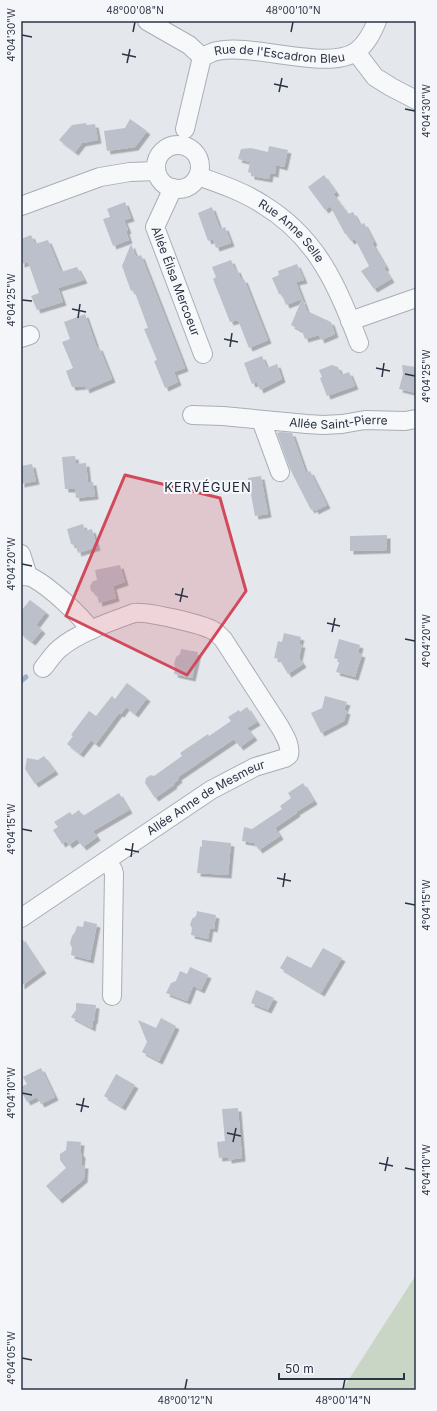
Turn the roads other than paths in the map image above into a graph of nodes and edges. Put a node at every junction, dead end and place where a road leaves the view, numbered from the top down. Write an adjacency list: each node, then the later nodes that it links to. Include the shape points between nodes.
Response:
1 (147, 21): 4 (street, Rue de l'Escadron Bleu, via 189,45)
2 (378, 21): 3 (street, Rue de l'Escadron Bleu, via 366,42)
3 (356, 52): 4 (street, Rue de l'Escadron Bleu, via 337,59 325,60 235,50 216,51); 5 (street, Rue de l'Escadron Bleu, via 375,77)
4 (202, 57): 6 (street, Rue de l'Escadron Bleu)
5 (416, 100)
6 (185, 129)
7 (156, 171): 8 (street, via 156,163 162,151 173,145 181,145 187,146 197,156 200,162); 9 (street, via 162,182); 10 (street, via 100,177)
8 (198, 176): 9 (street, via 184,188); 12 (street, Rue Anne Selle, via 261,203 299,233 324,264)
9 (173, 188): 14 (street, Allée Élisa Mercoeur, via 155,227)
10 (21, 206)
11 (416, 298): 12 (street)
12 (350, 321): 13 (street, Rue Anne Selle)
13 (359, 342)
14 (203, 354)
15 (192, 415): 17 (street, Allée Saint-Pierre)
16 (416, 419): 17 (street, Allée Saint-Pierre, via 366,420 323,425)
17 (261, 420): 18 (street)
18 (280, 472)
19 (21, 554): 20 (street)
20 (24, 576): 21 (street, via 33,578 46,587 84,619)
21 (91, 630): 22 (street, via 59,649); 23 (street, Allée Anne de Mesmeur, via 138,612 214,631 223,639 280,727 289,746 289,755 285,758 255,767 218,786)
22 (43, 668)
23 (107, 861): 24 (street, Allée Anne de Mesmeur); 25 (street, via 114,874)
24 (21, 918)
25 (112, 996)

